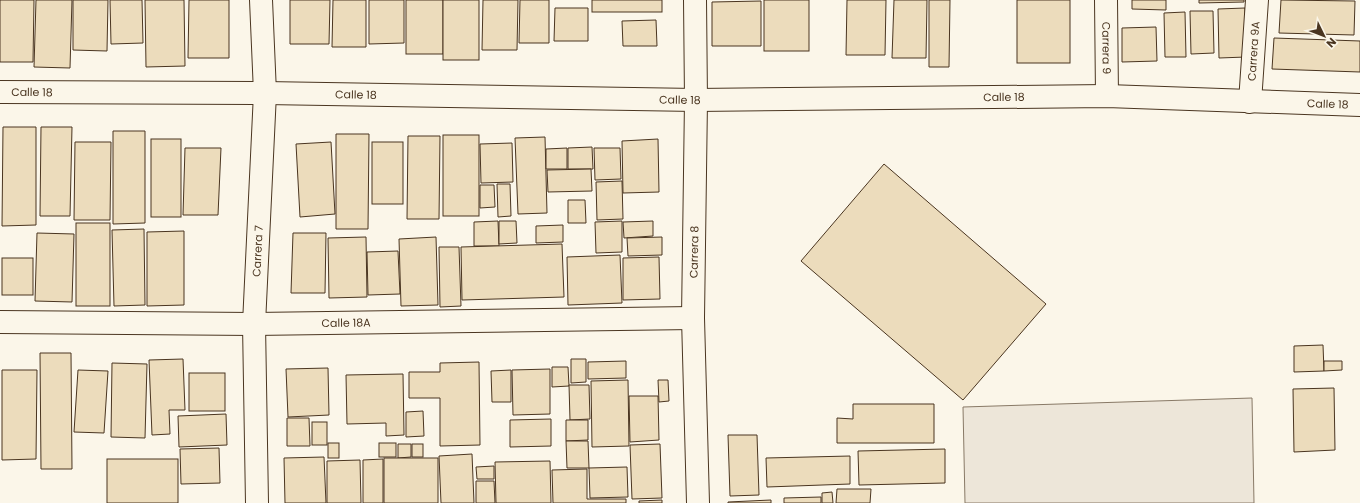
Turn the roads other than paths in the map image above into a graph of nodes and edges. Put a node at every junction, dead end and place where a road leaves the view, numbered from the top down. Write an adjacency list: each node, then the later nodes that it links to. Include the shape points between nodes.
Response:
1 (261, 0): 6 (street, Carrera 7)
2 (695, 0): 8 (street, Carrera 8)
3 (1106, 0): 7 (street, Carrera 9)
4 (1257, 0): 9 (street, Carrera 9A)
5 (0, 92): 6 (street, Calle 18)
6 (265, 93): 8 (street, Calle 18); 13 (street, Carrera 7)
7 (1107, 96): 8 (street, Calle 18); 9 (street, Calle 18)
8 (696, 100): 11 (street, Carrera 8)
9 (1250, 102): 10 (street, Calle 18)
10 (1360, 104)
11 (693, 318): 13 (street, Calle 18A); 15 (street, Carrera 8)
12 (0, 322): 13 (street, Calle 18A)
13 (254, 324): 14 (street, Carrera 7)
14 (257, 503)
15 (698, 503)

